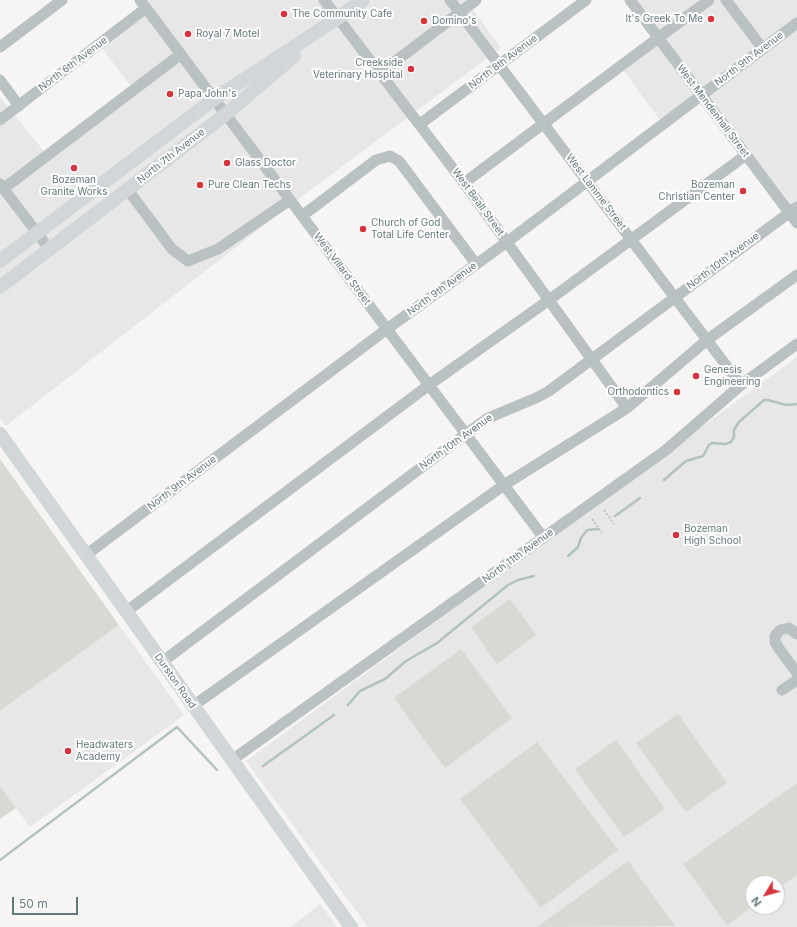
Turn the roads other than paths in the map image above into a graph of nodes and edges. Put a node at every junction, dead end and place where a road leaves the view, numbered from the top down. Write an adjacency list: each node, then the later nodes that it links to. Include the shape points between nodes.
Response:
1 (62, 0): 15 (street)
2 (324, 0): 12 (street, West Beall Street)
3 (363, 0): 12 (main road, North 7th Avenue)
4 (450, 0): 11 (street, West Lamme Street)
5 (476, 0): 11 (street)
6 (586, 0): 18 (street, North 8th Avenue)
7 (630, 0): 14 (street, West Mendenhall Street)
8 (708, 0): 14 (street)
9 (726, 0): 16 (street)
10 (143, 4): 17 (street, West Villard Street); 23 (street, North 6th Avenue)
11 (459, 12): 18 (street, West Lamme Street); 19 (street)
12 (338, 18): 19 (street, West Beall Street); 22 (main road, North 7th Avenue); 24 (main road, North 7th Avenue)
13 (797, 23): 16 (street, North 9th Avenue)
14 (658, 38): 21 (street, West Mendenhall Street); 26 (street)
15 (0, 47)
16 (763, 49): 21 (street, North 9th Avenue)
17 (180, 54): 22 (street, West Villard Street); 31 (street)
18 (500, 64): 26 (street, West Lamme Street); 27 (street, North 8th Avenue)
19 (380, 73): 27 (street, West Beall Street)
20 (0, 80): 23 (street)
21 (701, 96): 28 (street, West Mendenhall Street); 29 (street, North 9th Avenue)
22 (214, 99): 24 (street, West Villard Street); 37 (main road, North 7th Avenue)
23 (19, 106): 25 (street, North 6th Avenue)
24 (226, 114): 32 (main road, North 7th Avenue); 33 (street, West Villard Street)
25 (0, 120)
26 (543, 123): 29 (street, West Lamme Street); 30 (street)
27 (420, 124): 30 (street, West Beall Street)
28 (746, 155): 34 (street, West Mendenhall Street); 38 (street)
29 (587, 180): 38 (street, West Lamme Street); 39 (street, North 9th Avenue)
30 (464, 183): 39 (street, West Beall Street)
31 (2, 186): 37 (street)
32 (128, 190): 33 (street, via 172,250 188,261 218,249); 40 (main road, North 7th Avenue)
33 (290, 200): 35 (street, West Villard Street)
34 (793, 210): 36 (street, West Mendenhall Street); 45 (street, North 10th Avenue)
35 (302, 216): 42 (street, via 376,160 390,156 399,161); 47 (street, West Villard Street)
36 (797, 223)
37 (37, 233): 40 (street); 41 (main road, North 7th Avenue)
38 (631, 240): 45 (street, West Lamme Street); 46 (street)
39 (507, 242): 42 (street, North 9th Avenue); 46 (street, West Beall Street)
40 (50, 250): 44 (main road, North 7th Avenue)
41 (0, 261)
42 (476, 264): 47 (street, North 9th Avenue)
43 (797, 275): 48 (street)
44 (0, 288)
45 (675, 297): 48 (street, West Lamme Street); 50 (street, North 10th Avenue)
46 (549, 300): 50 (street, West Beall Street); 52 (street)
47 (387, 329): 52 (street, West Villard Street); 58 (street, North 9th Avenue)
48 (707, 340): 51 (street, West Lamme Street); 53 (street)
49 (797, 344): 51 (street, North 11th Avenue)
50 (592, 360): 53 (street, West Beall Street); 55 (street, North 10th Avenue, via 536,398 494,415)
51 (741, 385): 57 (street, North 11th Avenue, via 666,450)
52 (429, 386): 55 (street, West Villard Street); 59 (street)
53 (627, 408): 56 (street)
54 (0, 434): 58 (main road, Durston Road)
55 (466, 434): 56 (street, West Villard Street); 61 (street, North 10th Avenue)
56 (504, 485): 57 (street, West Villard Street); 65 (street)
57 (543, 537): 66 (street, North 11th Avenue)
58 (86, 555): 59 (main road, Durston Road)
59 (127, 611): 61 (main road, Durston Road)
60 (797, 634): 62 (street, via 789,628 780,630 775,636 780,650)
61 (162, 662): 65 (main road, Durston Road)
62 (797, 673)
63 (797, 680): 64 (street)
64 (782, 690)
65 (194, 706): 66 (main road, Durston Road)
66 (232, 760): 67 (main road, Durston Road)
67 (351, 927)

